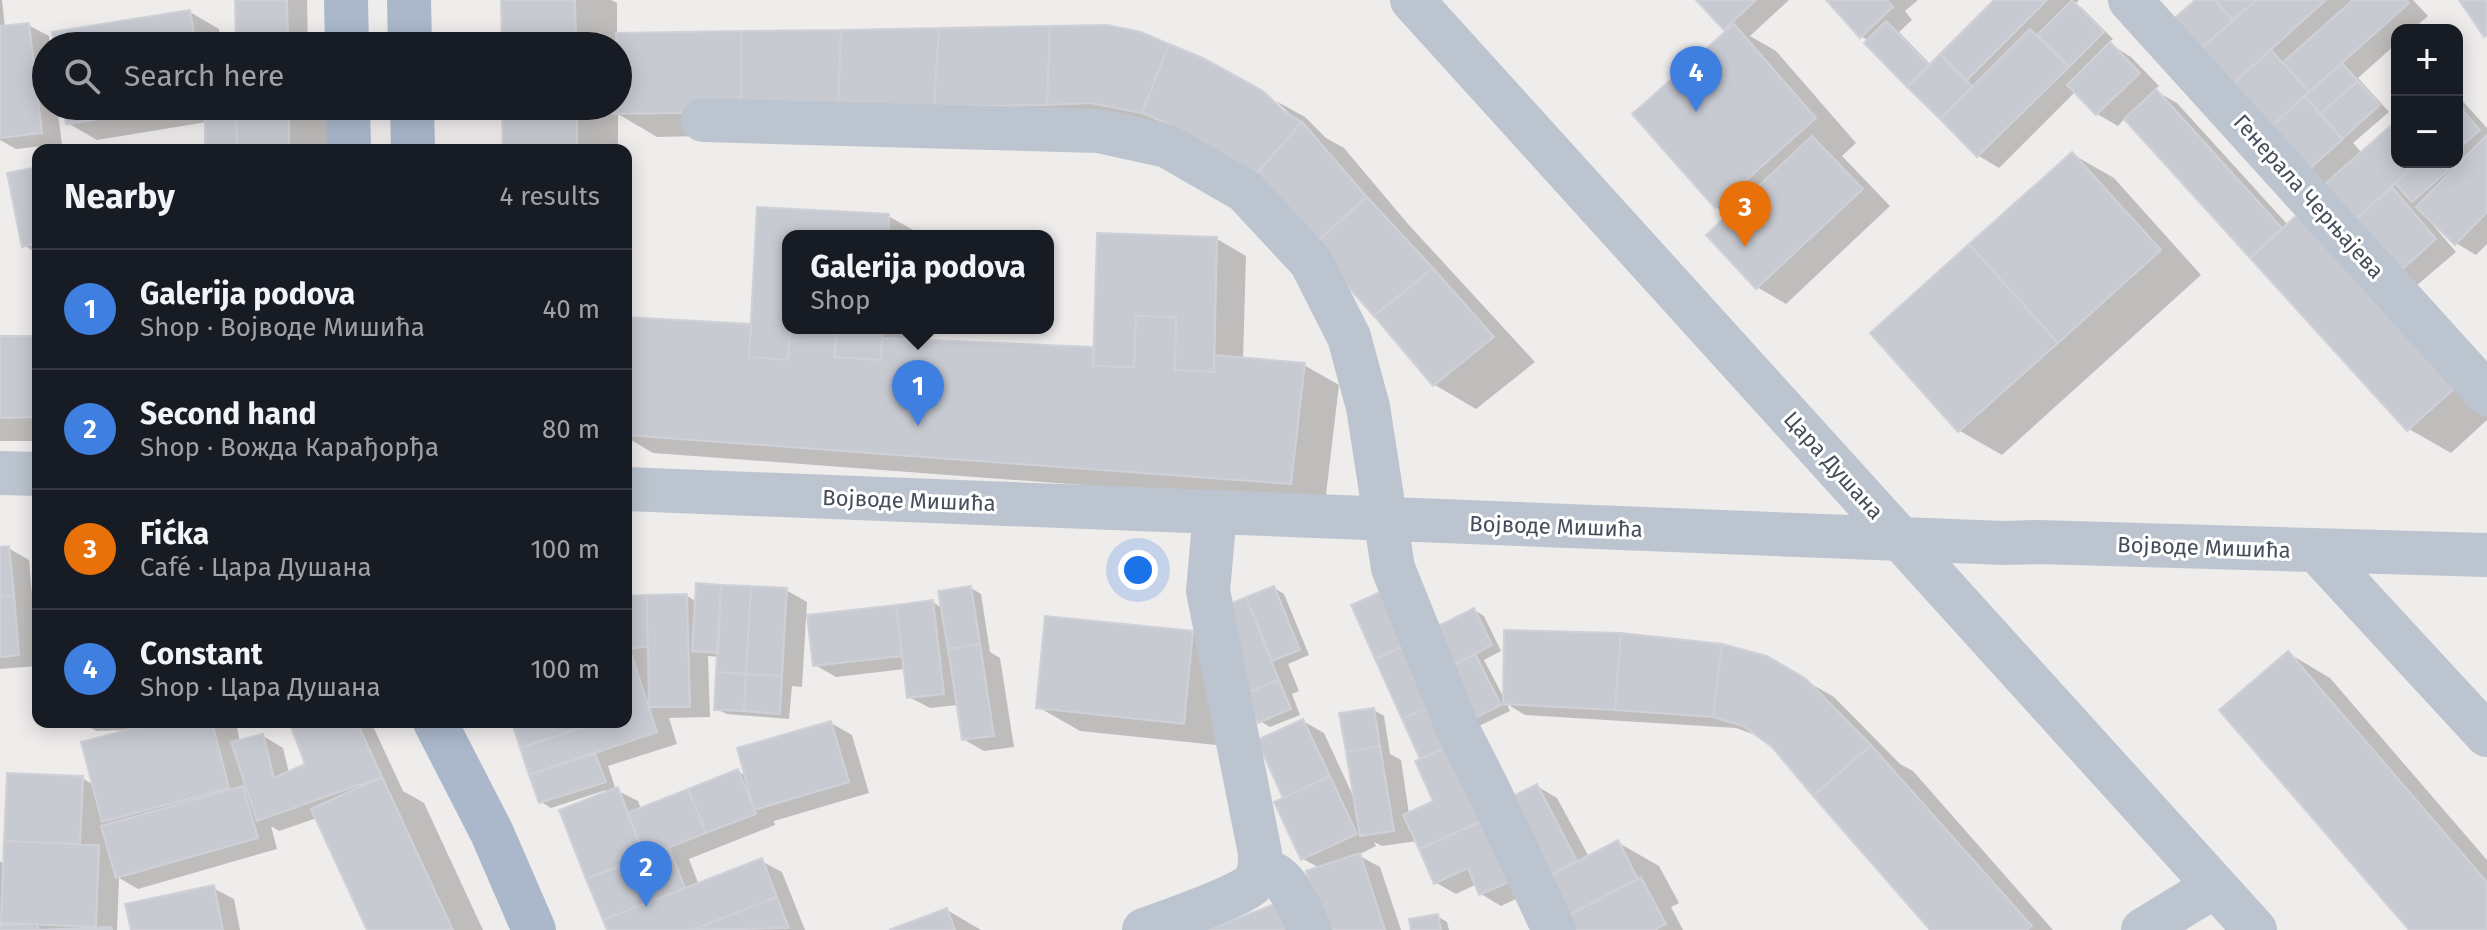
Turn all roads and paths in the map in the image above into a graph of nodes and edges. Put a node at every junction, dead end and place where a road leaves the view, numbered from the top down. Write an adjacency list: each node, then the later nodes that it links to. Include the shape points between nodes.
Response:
1 (346, 0): 5 (main road)
2 (409, 0): 6 (main road)
3 (1412, 0): 18 (street, Цара Душана)
4 (2130, 0): 12 (street, Генерала Черњајева)
5 (347, 32)
6 (410, 32)
7 (348, 120): 10 (main road)
8 (412, 120): 11 (main road)
9 (703, 120): 17 (street, via 1099,131 1167,146 1245,191 1311,262 1349,337 1368,407)
10 (349, 144)
11 (413, 144)
12 (2487, 394)
13 (0, 473): 14 (street)
14 (32, 474)
15 (632, 489): 16 (street, Војводе Мишића)
16 (1215, 512): 17 (street, Војводе Мишића); 25 (street, via 1208,591 1260,853)
17 (1385, 519): 18 (street, Војводе Мишића); 30 (street, via 1393,568 1452,716)
18 (1902, 540): 19 (street, Војводе Мишића); 26 (street, Цара Душана)
19 (2317, 551): 20 (street, Војводе Мишића); 23 (street)
20 (2487, 555)
21 (438, 728): 24 (main road)
22 (463, 728): 24 (main road)
23 (2487, 735)
24 (492, 833): 27 (main road)
25 (1259, 871): 28 (street, via 1252,885); 29 (street, via 1275,873 1283,882)
26 (2215, 886): 31 (street); 32 (street, Цара Душана)
27 (534, 930)
28 (1144, 930)
29 (1310, 930)
30 (1554, 930)
31 (2143, 930)
32 (2255, 930)

